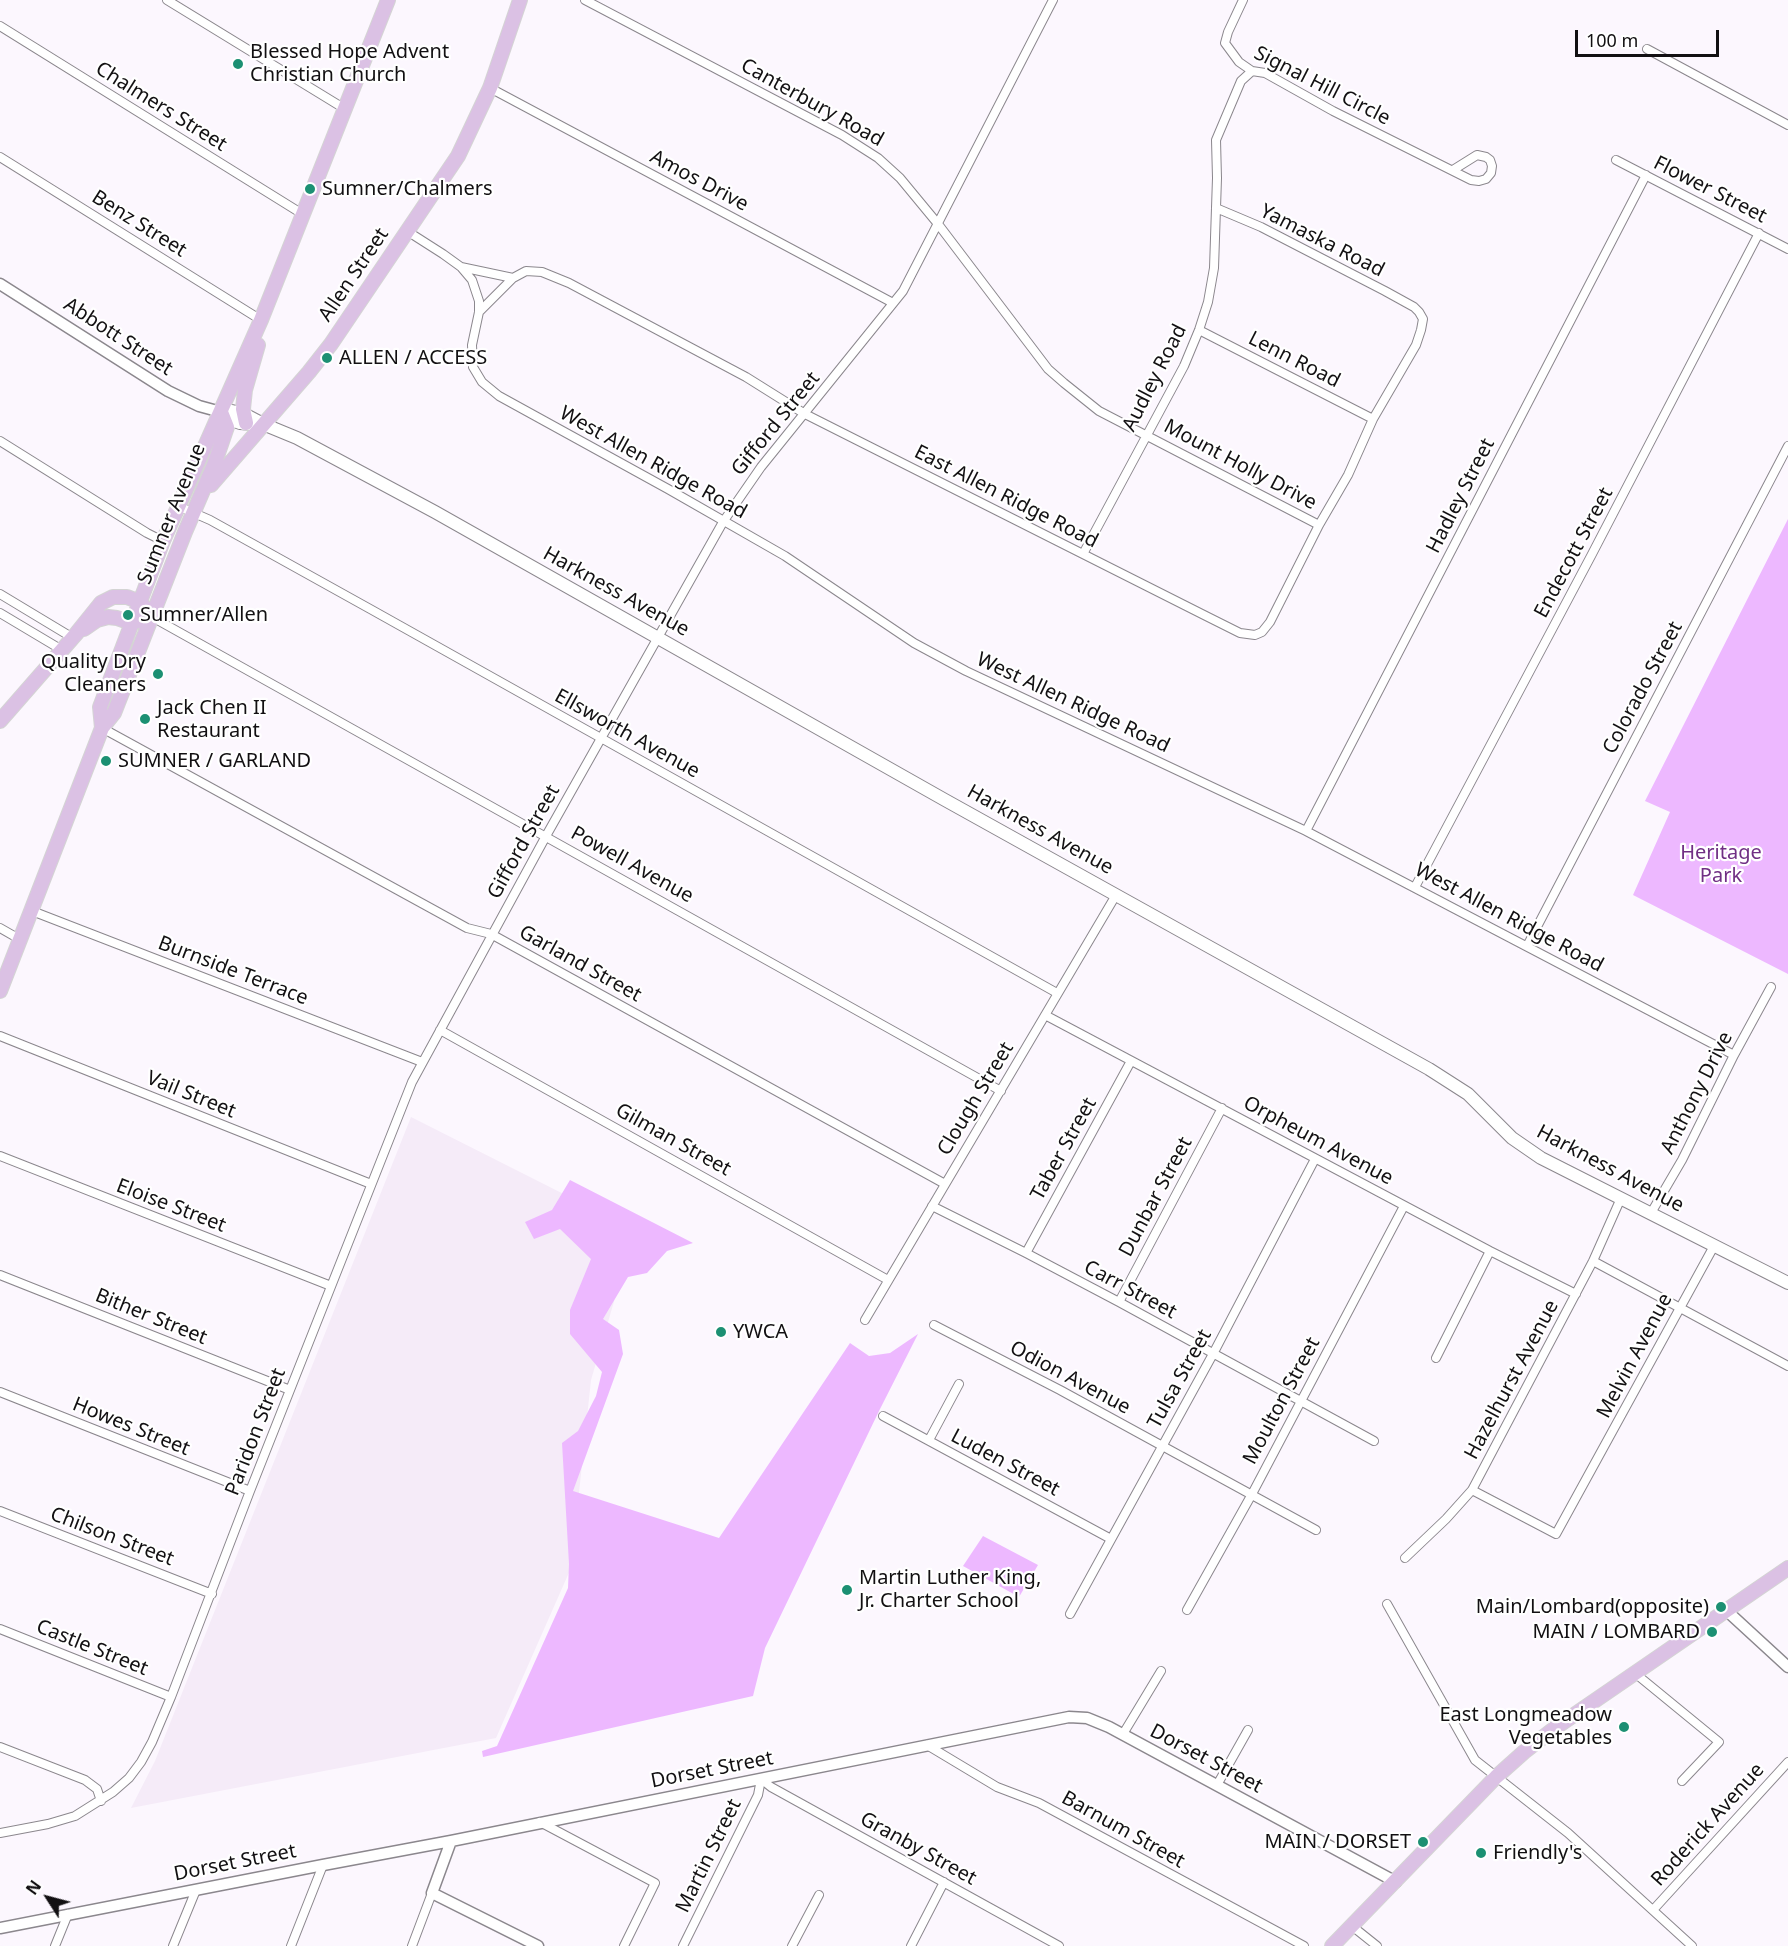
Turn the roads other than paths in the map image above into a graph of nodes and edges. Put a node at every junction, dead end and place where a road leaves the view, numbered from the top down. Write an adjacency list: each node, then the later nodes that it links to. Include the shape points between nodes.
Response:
1 (167, 0): 11 (street)
2 (520, 0): 10 (main road, Allen Street)
3 (585, 0): 19 (street, Canterbury Road, via 868,151 887,165)
4 (1053, 0): 19 (street, Gifford Street)
5 (1243, 0): 9 (street, Signal Hill Circle, via 1225,43 1239,62)
6 (383, 2): 11 (main road, Sumner Avenue)
7 (0, 26): 18 (street, Chalmers Street)
8 (1647, 49): 12 (street)
9 (1252, 71): 15 (street, Signal Hill Circle, via 1265,73); 17 (street, Audley Road, via 1241,81 1216,140)
10 (490, 88): 20 (main road, Allen Street, via 458,156); 26 (street, Amos Drive)
11 (345, 109): 18 (main road, Sumner Avenue)
12 (1788, 125)
13 (0, 157): 29 (street, Benz Street)
14 (1616, 160): 16 (street, Flower Street)
15 (1453, 170)
16 (1646, 176): 21 (street, Flower Street); 57 (street, Hadley Street)
17 (1216, 208): 27 (street, Yamaska Road, via 1261,227); 30 (street, Audley Road, via 1215,268)
18 (304, 215): 29 (main road, Sumner Avenue)
19 (938, 224): 26 (street, Gifford Street); 31 (street, Canterbury Road)
20 (407, 231): 23 (street, East Allen Ridge Road); 36 (main road, Allen Street, via 331,344)
21 (1759, 233): 22 (street, Flower Street); 59 (street, Endecott Street)
22 (1788, 249)
23 (461, 267): 24 (street, East Allen Ridge Road); 28 (street, West Allen Ridge Road, via 474,285)
24 (513, 278): 28 (street); 33 (street, East Allen Ridge Road, via 535,271 569,283 746,377)
25 (0, 284): 32 (street, Abbott Street, via 168,391)
26 (893, 303): 33 (street, Gifford Street)
27 (1411, 305): 35 (street, East Allen Ridge Road, via 1422,317 1416,345)
28 (479, 312): 42 (street, West Allen Ridge Road, via 471,355 475,372 486,387)
29 (261, 320): 32 (main road, Sumner Avenue); 34 (main road, Sumner Avenue, via 245,390)
30 (1199, 330): 35 (street, Lenn Road); 37 (street, Audley Road)
31 (1048, 369): 37 (street, Mount Holly Drive, via 1099,411)
32 (221, 412): 34 (main road, via 232,411); 40 (main road, Sumner Avenue); 41 (main road, Sumner Avenue, via 226,431)
33 (805, 414): 42 (street, Gifford Street); 45 (street, East Allen Ridge Road)
34 (245, 419): 36 (main road, Harkness Avenue)
35 (1373, 419): 43 (street, East Allen Ridge Road, via 1348,475)
36 (263, 424): 41 (main road, Allen Street, via 218,475); 52 (main road, Harkness Avenue, via 305,442 435,512)
37 (1146, 435): 43 (street, Mount Holly Drive); 45 (street, Audley Road)
38 (0, 441): 44 (street)
39 (1788, 446): 65 (street, Colorado Street)
40 (178, 506): 41 (street, Ellsworth Avenue); 44 (main road, Sumner Avenue)
41 (193, 513): 49 (main road, Sumner Avenue); 56 (street, Ellsworth Avenue)
42 (723, 522): 52 (street, Gifford Street); 57 (street, West Allen Ridge Road, via 785,556 914,643 966,671)
43 (1319, 525): 45 (street, East Allen Ridge Road, via 1270,622 1255,635 1240,633)
44 (163, 541): 47 (main road, Sumner Avenue)
45 (1083, 554)
46 (0, 594): 51 (street)
47 (140, 602): 49 (main road); 50 (main road, Sumner Avenue); 51 (main road, via 122,596 105,600)
48 (0, 613): 53 (street)
49 (152, 617): 50 (main road); 55 (main road, Sumner Avenue, via 114,713); 58 (street, Powell Avenue)
50 (131, 623): 51 (main road, via 104,618); 55 (main road, Sumner Avenue, via 100,706)
51 (74, 636): 53 (main road)
52 (657, 638): 56 (street, Gifford Street); 60 (main road, Harkness Avenue)
53 (62, 650): 54 (main road)
54 (0, 721)
55 (102, 728): 61 (main road, Sumner Avenue); 63 (street, Garland Street, via 467,928)
56 (602, 739): 58 (street, Gifford Street); 68 (street, Ellsworth Avenue)
57 (1306, 831): 59 (street, West Allen Ridge Road)
58 (546, 836): 63 (street, Gifford Street); 75 (street, Powell Avenue)
59 (1415, 887): 65 (street, West Allen Ridge Road)
60 (1116, 895): 68 (street, Clough Street); 81 (main road, Harkness Avenue, via 1429,1069 1468,1094 1521,1145)
61 (32, 911): 64 (main road, Sumner Avenue); 74 (street, Burnside Terrace)
62 (0, 928): 64 (street)
63 (491, 934): 70 (street, Gifford Street); 80 (street, Garland Street)
64 (21, 940): 67 (main road, Sumner Avenue)
65 (1527, 946): 72 (street, West Allen Ridge Road)
66 (1771, 987): 72 (street, Anthony Drive)
67 (0, 991)
68 (1057, 993): 69 (street, Clough Street)
69 (1045, 1015): 73 (street, Orpheum Avenue); 75 (street, Clough Street)
70 (440, 1030): 74 (street, Gifford Street); 90 (street, Gilman Street)
71 (0, 1036): 79 (street, Vail Street)
72 (1734, 1055): 84 (street, Anthony Drive)
73 (1131, 1061): 76 (street, Orpheum Avenue); 87 (street, Taber Street)
74 (422, 1062): 79 (street, Paridon Street)
75 (1001, 1091): 80 (street, Clough Street)
76 (1222, 1108): 78 (street, Orpheum Avenue); 94 (street, Dunbar Street)
77 (0, 1156): 92 (street, Eloise Street)
78 (1315, 1159): 83 (street, Orpheum Avenue); 98 (street, Tulsa Street)
79 (371, 1184): 92 (street, Paridon Street)
80 (945, 1184): 82 (street, Clough Street)
81 (1621, 1198): 84 (main road, Harkness Avenue); 88 (street, Hazelhurst Avenue)
82 (932, 1206): 87 (street, Carr Street); 90 (street, Clough Street)
83 (1404, 1206): 86 (street, Orpheum Avenue); 104 (street, Moulton Street)
84 (1651, 1213): 85 (main road, Harkness Avenue)
85 (1713, 1246): 91 (main road, Harkness Avenue); 95 (street, Melvin Avenue)
86 (1490, 1251): 93 (street, Orpheum Avenue); 99 (street)
87 (1026, 1253): 94 (street, Carr Street)
88 (1593, 1261): 93 (street, Hazelhurst Avenue); 95 (street)
89 (0, 1275): 102 (street, Bither Street)
90 (888, 1280): 96 (street, Clough Street)
91 (1788, 1283)
92 (331, 1286): 102 (street, Paridon Street)
93 (1576, 1294): 109 (street, Hazelhurst Avenue)
94 (1119, 1302): 98 (street, Carr Street)
95 (1681, 1307): 100 (street); 109 (street, Melvin Avenue, via 1556,1534)
96 (865, 1320)
97 (934, 1325): 108 (street, Odion Avenue)
98 (1213, 1354): 104 (street, Carr Street); 108 (street, Tulsa Street)
99 (1436, 1358)
100 (1788, 1365)
101 (959, 1384): 106 (street)
102 (290, 1390): 110 (street, Paridon Street)
103 (0, 1392): 110 (street, Howes Street)
104 (1301, 1401): 107 (street, Carr Street); 111 (street, Moulton Street)
105 (883, 1416): 106 (street, Luden Street)
106 (929, 1440): 114 (street, Luden Street)
107 (1374, 1441)
108 (1162, 1446): 111 (street, Odion Avenue); 114 (street, Tulsa Street)
109 (1472, 1490): 115 (street, Hazelhurst Avenue)
110 (250, 1491): 117 (street, Paridon Street)
111 (1252, 1494): 113 (street, Odion Avenue); 119 (street, Moulton Street)
112 (0, 1511): 117 (street, Chilson Street)
113 (1316, 1530)
114 (1112, 1539): 121 (street, Tulsa Street)
115 (1405, 1558)
116 (1788, 1568): 120 (main road)
117 (212, 1594): 126 (street, Paridon Street)
118 (1387, 1604): 132 (street, via 1468,1751)
119 (1187, 1610)
120 (1727, 1611): 123 (street); 125 (main road)
121 (1070, 1614)
122 (0, 1629): 126 (street, Castle Street)
123 (1788, 1667)
124 (1161, 1671): 128 (street)
125 (1636, 1674): 132 (main road, via 1547,1734); 134 (street, via 1719,1742)
126 (171, 1697): 136 (street, Paridon Street, via 134,1772)
127 (1248, 1730): 135 (street)
128 (1123, 1734): 129 (street, Dorset Street, via 1092,1719 1069,1716); 135 (street, Dorset Street)
129 (927, 1744): 133 (street, Dorset Street); 160 (street, Barnum Street, via 997,1787 1039,1803)
130 (0, 1747): 136 (street, via 85,1780 97,1789)
131 (1788, 1762): 146 (street, Roderick Avenue)
132 (1496, 1777): 142 (main road); 146 (street, via 1568,1833)
133 (761, 1779): 137 (street, Dorset Street); 141 (street, Granby Street); 156 (street, Martin Street, via 758,1795)
134 (1682, 1781)
135 (1217, 1785): 142 (street, Dorset Street)
136 (101, 1801): 138 (street, Paridon Street, via 66,1819)
137 (540, 1822): 139 (street, Dorset Street); 155 (street, via 655,1883)
138 (0, 1833)
139 (451, 1842): 140 (street, Dorset Street); 144 (street)
140 (323, 1864): 143 (street, Dorset Street); 152 (street)
141 (944, 1882): 158 (street); 159 (street, Granby Street)
142 (1396, 1882): 148 (main road)
143 (196, 1890): 147 (street, Dorset Street); 151 (street)
144 (432, 1893): 153 (street); 154 (street)
145 (819, 1895): 157 (street)
146 (1653, 1910): 163 (street)
147 (69, 1914): 149 (street, Dorset Street); 150 (street)
148 (1352, 1926): 161 (main road); 162 (street)
149 (0, 1928)
150 (55, 1946)
151 (173, 1946)
152 (291, 1946)
153 (412, 1946)
154 (538, 1946)
155 (624, 1946)
156 (683, 1946)
157 (792, 1946)
158 (911, 1946)
159 (1059, 1946)
160 (1304, 1946)
161 (1332, 1946)
162 (1377, 1946)
163 (1692, 1946)

